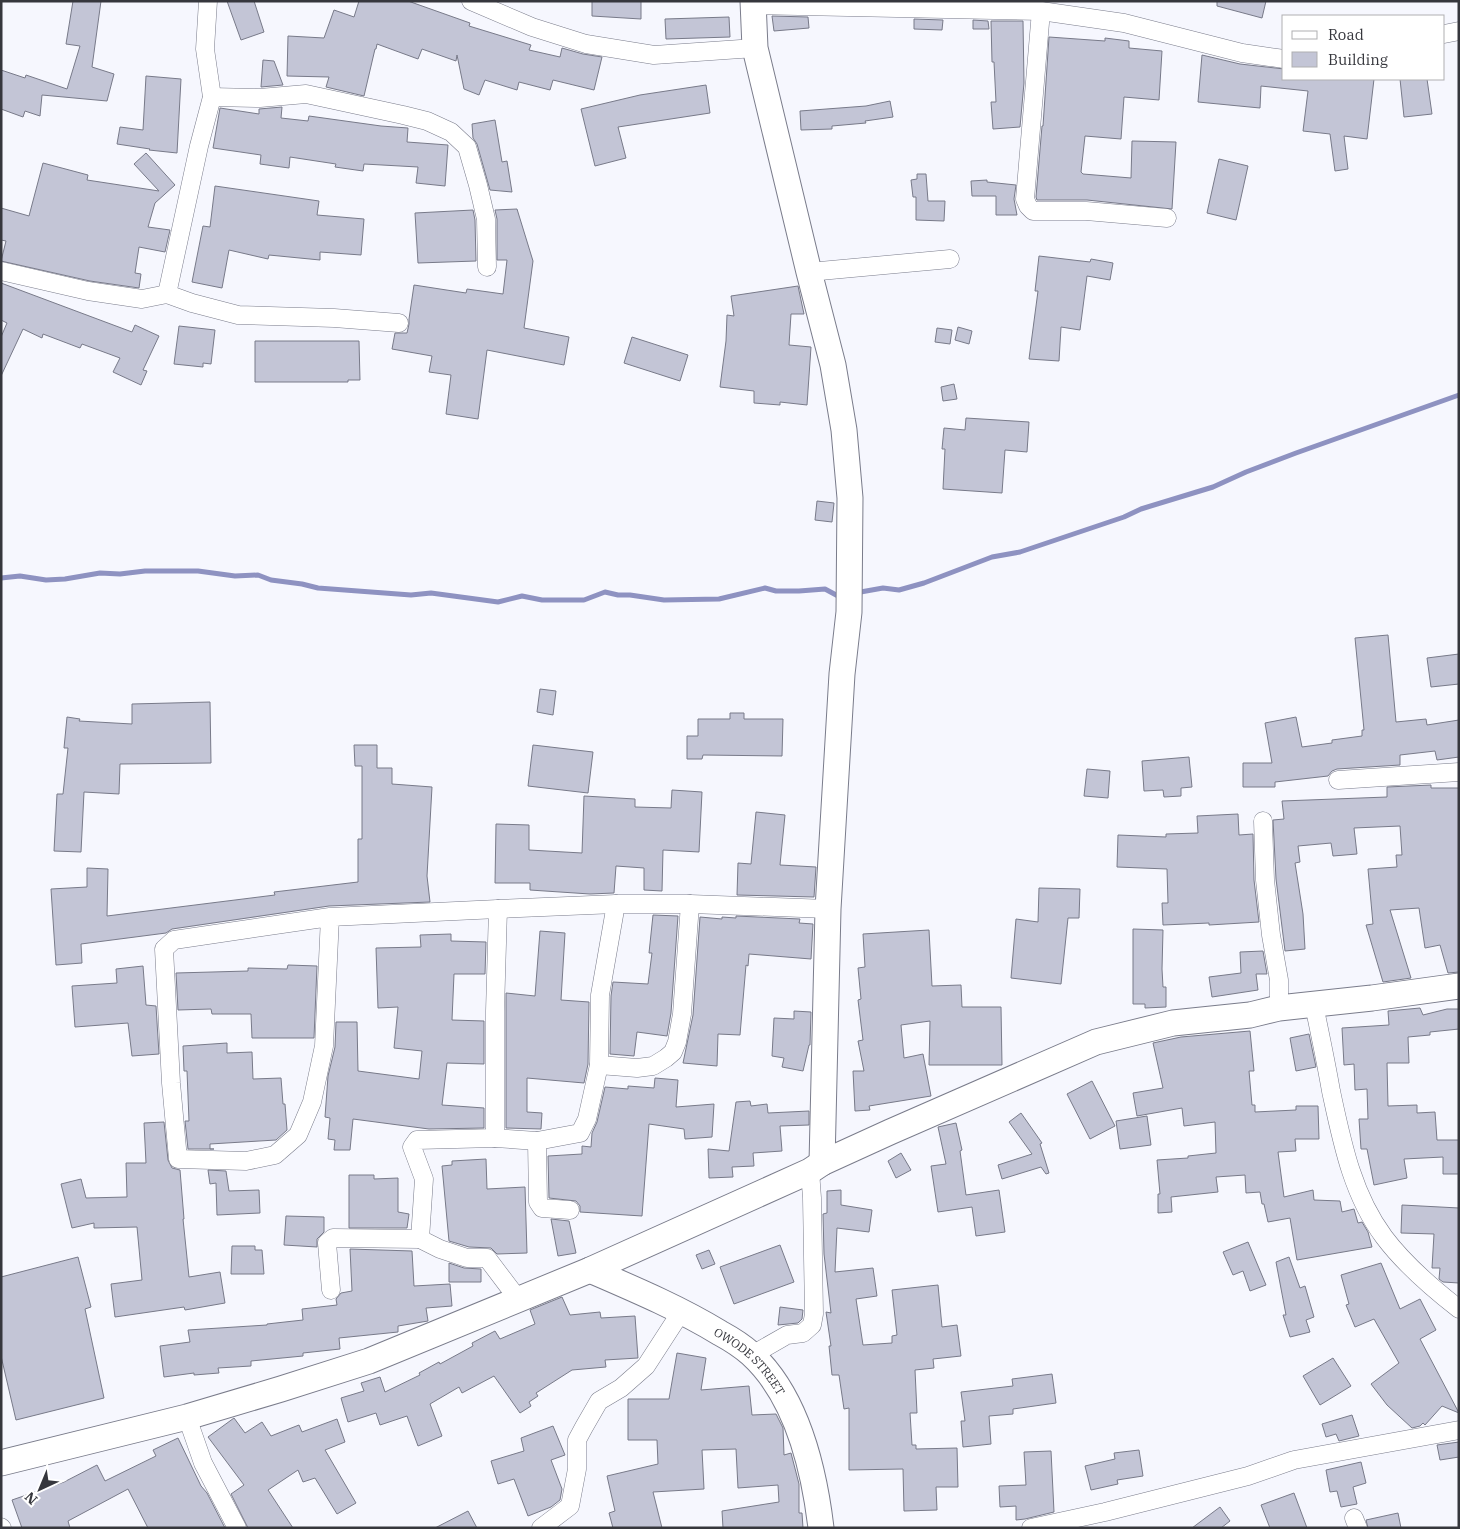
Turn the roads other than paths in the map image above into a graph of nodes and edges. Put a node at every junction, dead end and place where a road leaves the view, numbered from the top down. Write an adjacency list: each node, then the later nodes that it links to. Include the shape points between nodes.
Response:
1 (208, 1): 9 (street, via 205,49)
2 (471, 1): 7 (street, via 532,28 586,44 654,55)
3 (753, 3): 4 (street); 7 (street)
4 (1041, 11): 8 (street, via 1124,23 1242,53); 10 (street, via 1025,199 1028,206 1033,211 1086,211)
5 (1459, 31): 6 (street)
6 (1445, 34)
7 (756, 48): 14 (street)
8 (1282, 59)
9 (212, 97): 12 (street, via 260,98 306,94 426,121 451,132 467,147 478,185 486,219); 15 (street)
10 (1167, 218)
11 (950, 259): 14 (street)
12 (487, 267)
13 (1, 271): 15 (street, via 88,292 142,299)
14 (808, 272): 23 (street, via 833,365 844,430 850,498 849,612 842,674)
15 (167, 294): 16 (street, via 238,315)
16 (399, 323)
17 (1459, 772): 18 (street)
18 (1338, 780)
19 (1263, 821): 27 (street, via 1265,880 1279,980)
20 (616, 904): 21 (street); 22 (street); 28 (street, via 600,994)
21 (690, 904): 23 (street); 28 (street, via 682,1014 673,1052 653,1066)
22 (498, 909): 24 (street); 29 (street)
23 (828, 909): 31 (street)
24 (330, 917): 24 (street, via 174,940 164,949 178,1159 246,1160 275,1155 298,1135 312,1102 324,1046)
25 (1459, 986): 26 (street)
26 (1314, 1005): 27 (street); 37 (street, via 1340,1137 1364,1203 1384,1237 1401,1256 1435,1291)
27 (1279, 1008): 31 (street, via 1173,1023 1096,1042)
28 (598, 1065): 30 (street, via 587,1119 580,1132)
29 (495, 1138): 30 (street); 33 (street, via 417,1140 412,1147 424,1178)
30 (537, 1141): 32 (street, via 539,1205)
31 (816, 1167): 34 (street); 39 (street, via 812,1198 812,1325 803,1333 787,1335)
32 (570, 1210)
33 (420, 1239): 35 (street, via 333,1238 327,1243); 36 (street, via 440,1250 467,1258 487,1258)
34 (590, 1270): 36 (street); 38 (street, OWODE STREET)
35 (331, 1290)
36 (518, 1299): 40 (street, via 369,1360)
37 (1459, 1309)
38 (681, 1312): 39 (street, OWODE STREET); 44 (street, via 646,1366 622,1388 599,1402 577,1440 577,1469 570,1506)
39 (752, 1354): 45 (street, OWODE STREET, via 782,1393 803,1442)
40 (187, 1417): 42 (street); 43 (street, via 203,1463)
41 (1459, 1430): 46 (street, via 1294,1460 1248,1476)
42 (1, 1463)
43 (237, 1528)
44 (541, 1528)
45 (821, 1528)
46 (1032, 1528)

